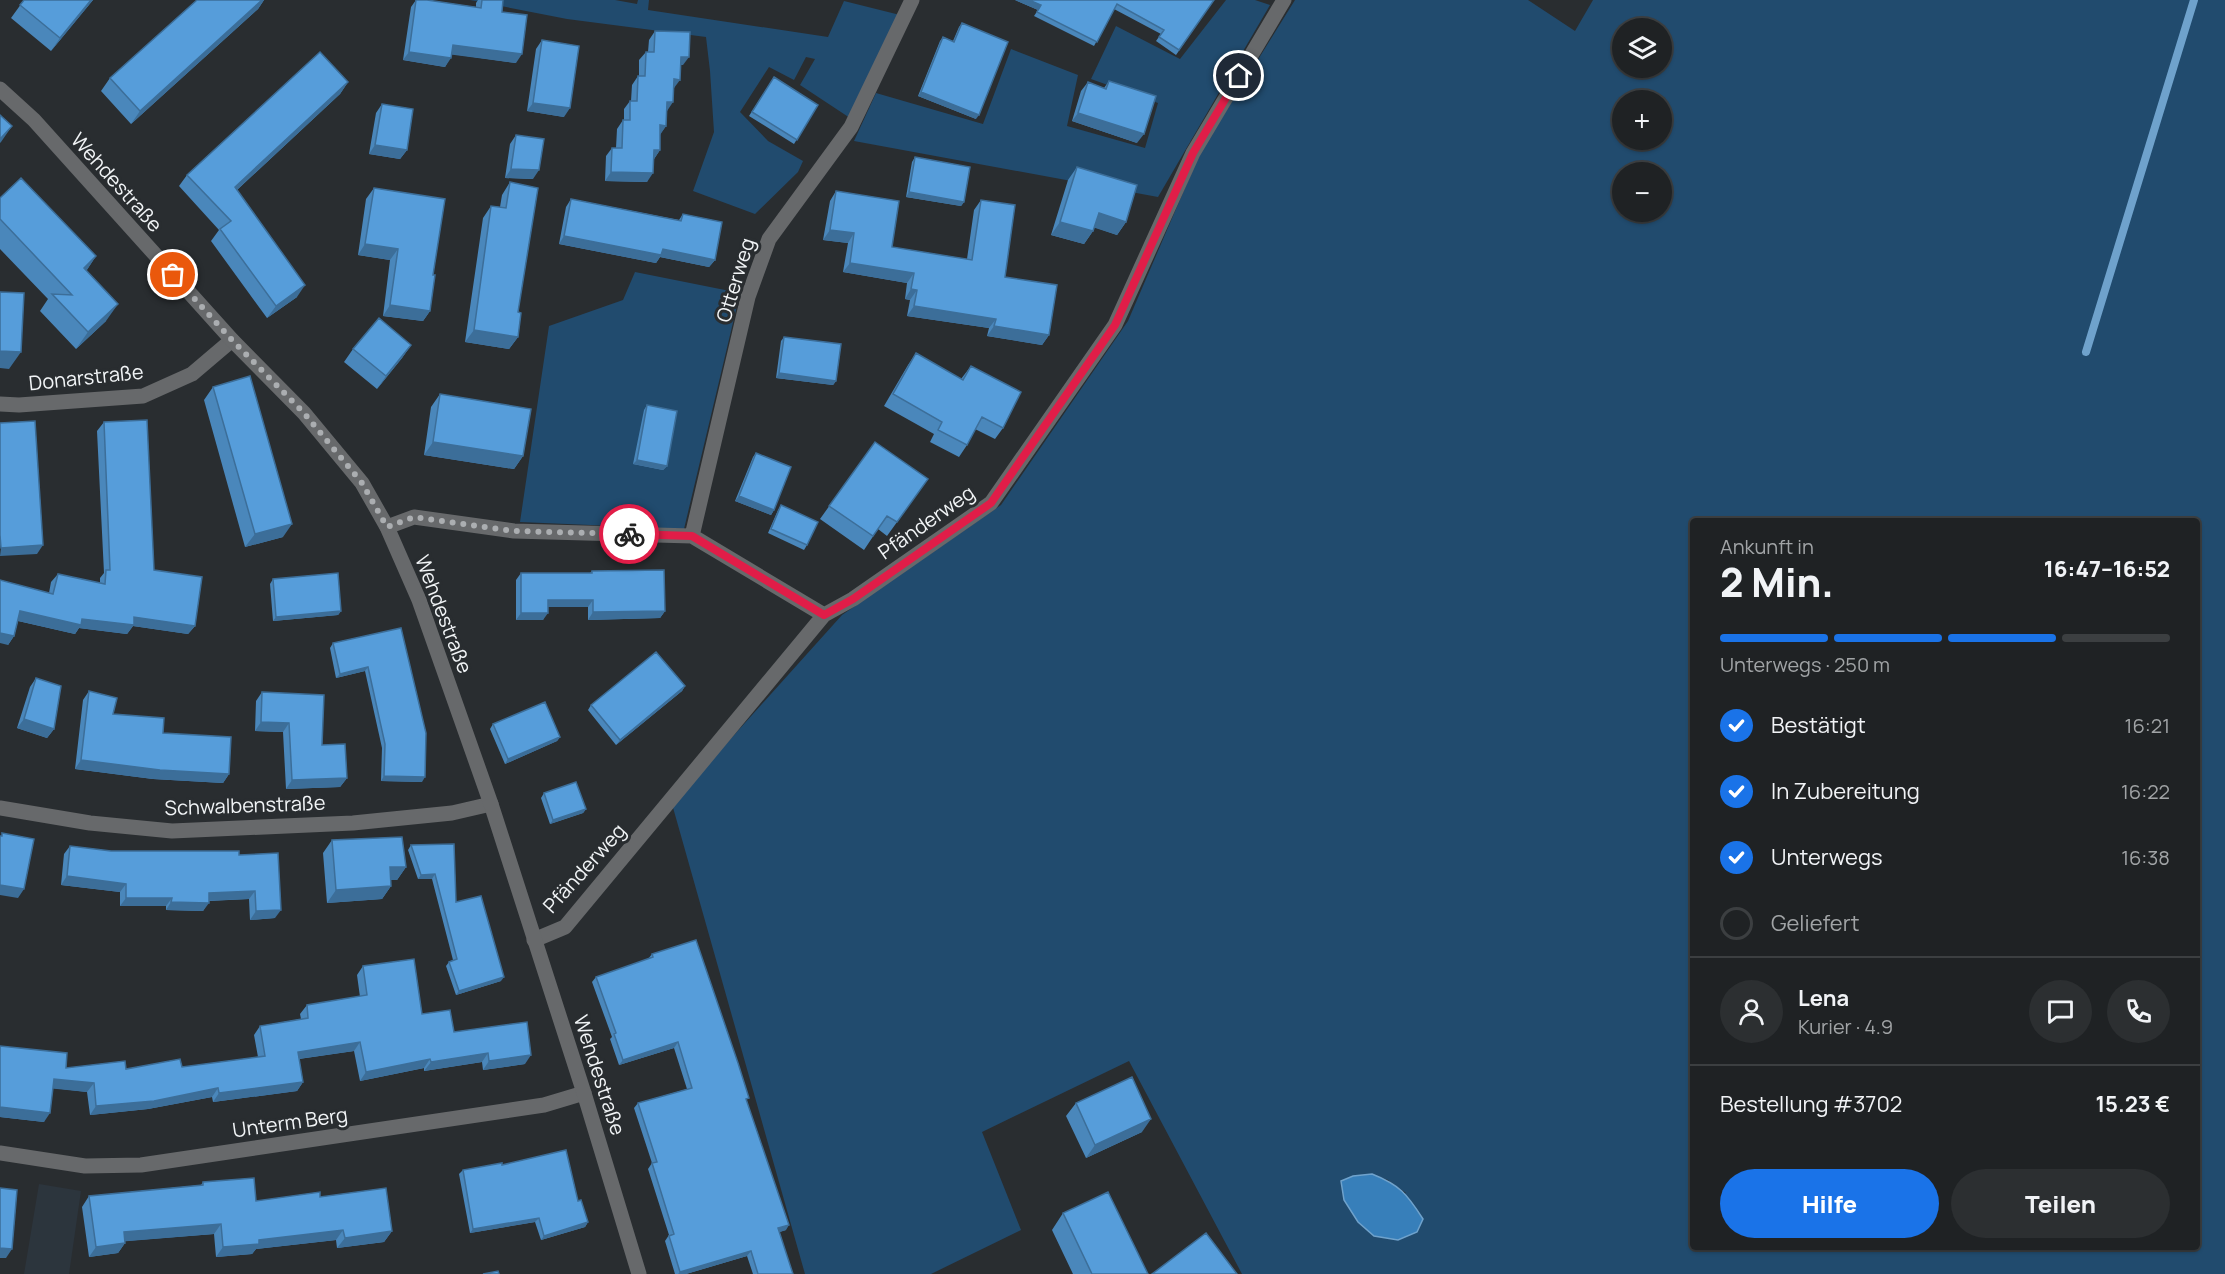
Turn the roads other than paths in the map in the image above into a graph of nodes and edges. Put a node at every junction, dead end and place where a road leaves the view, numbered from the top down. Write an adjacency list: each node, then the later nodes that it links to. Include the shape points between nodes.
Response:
1 (912, 0): 7 (street, Otterweg, via 850,127 769,239 748,297)
2 (1284, 0): 8 (street, Pfänderweg, via 1193,153 1115,325 991,503)
3 (0, 89): 4 (street, Wehdestraße, via 34,120)
4 (232, 340): 5 (street, Donarstraße, via 192,374 143,396); 6 (street, Wehdestraße, via 304,413 362,483)
5 (0, 404)
6 (387, 527): 7 (street, via 414,517 514,531); 9 (street, Wehdestraße, via 419,600)
7 (692, 536): 8 (street)
8 (824, 615): 11 (street, Pfänderweg, via 565,927)
9 (491, 804): 10 (street, Schwalbenstraße, via 452,813 352,823 172,831); 11 (street, Wehdestraße)
10 (0, 808)
11 (534, 940): 12 (street, Wehdestraße)
12 (584, 1093): 13 (street, Unterm Berg, via 544,1105 141,1165 85,1166); 14 (street, Wehdestraße)
13 (0, 1152)
14 (639, 1274)

